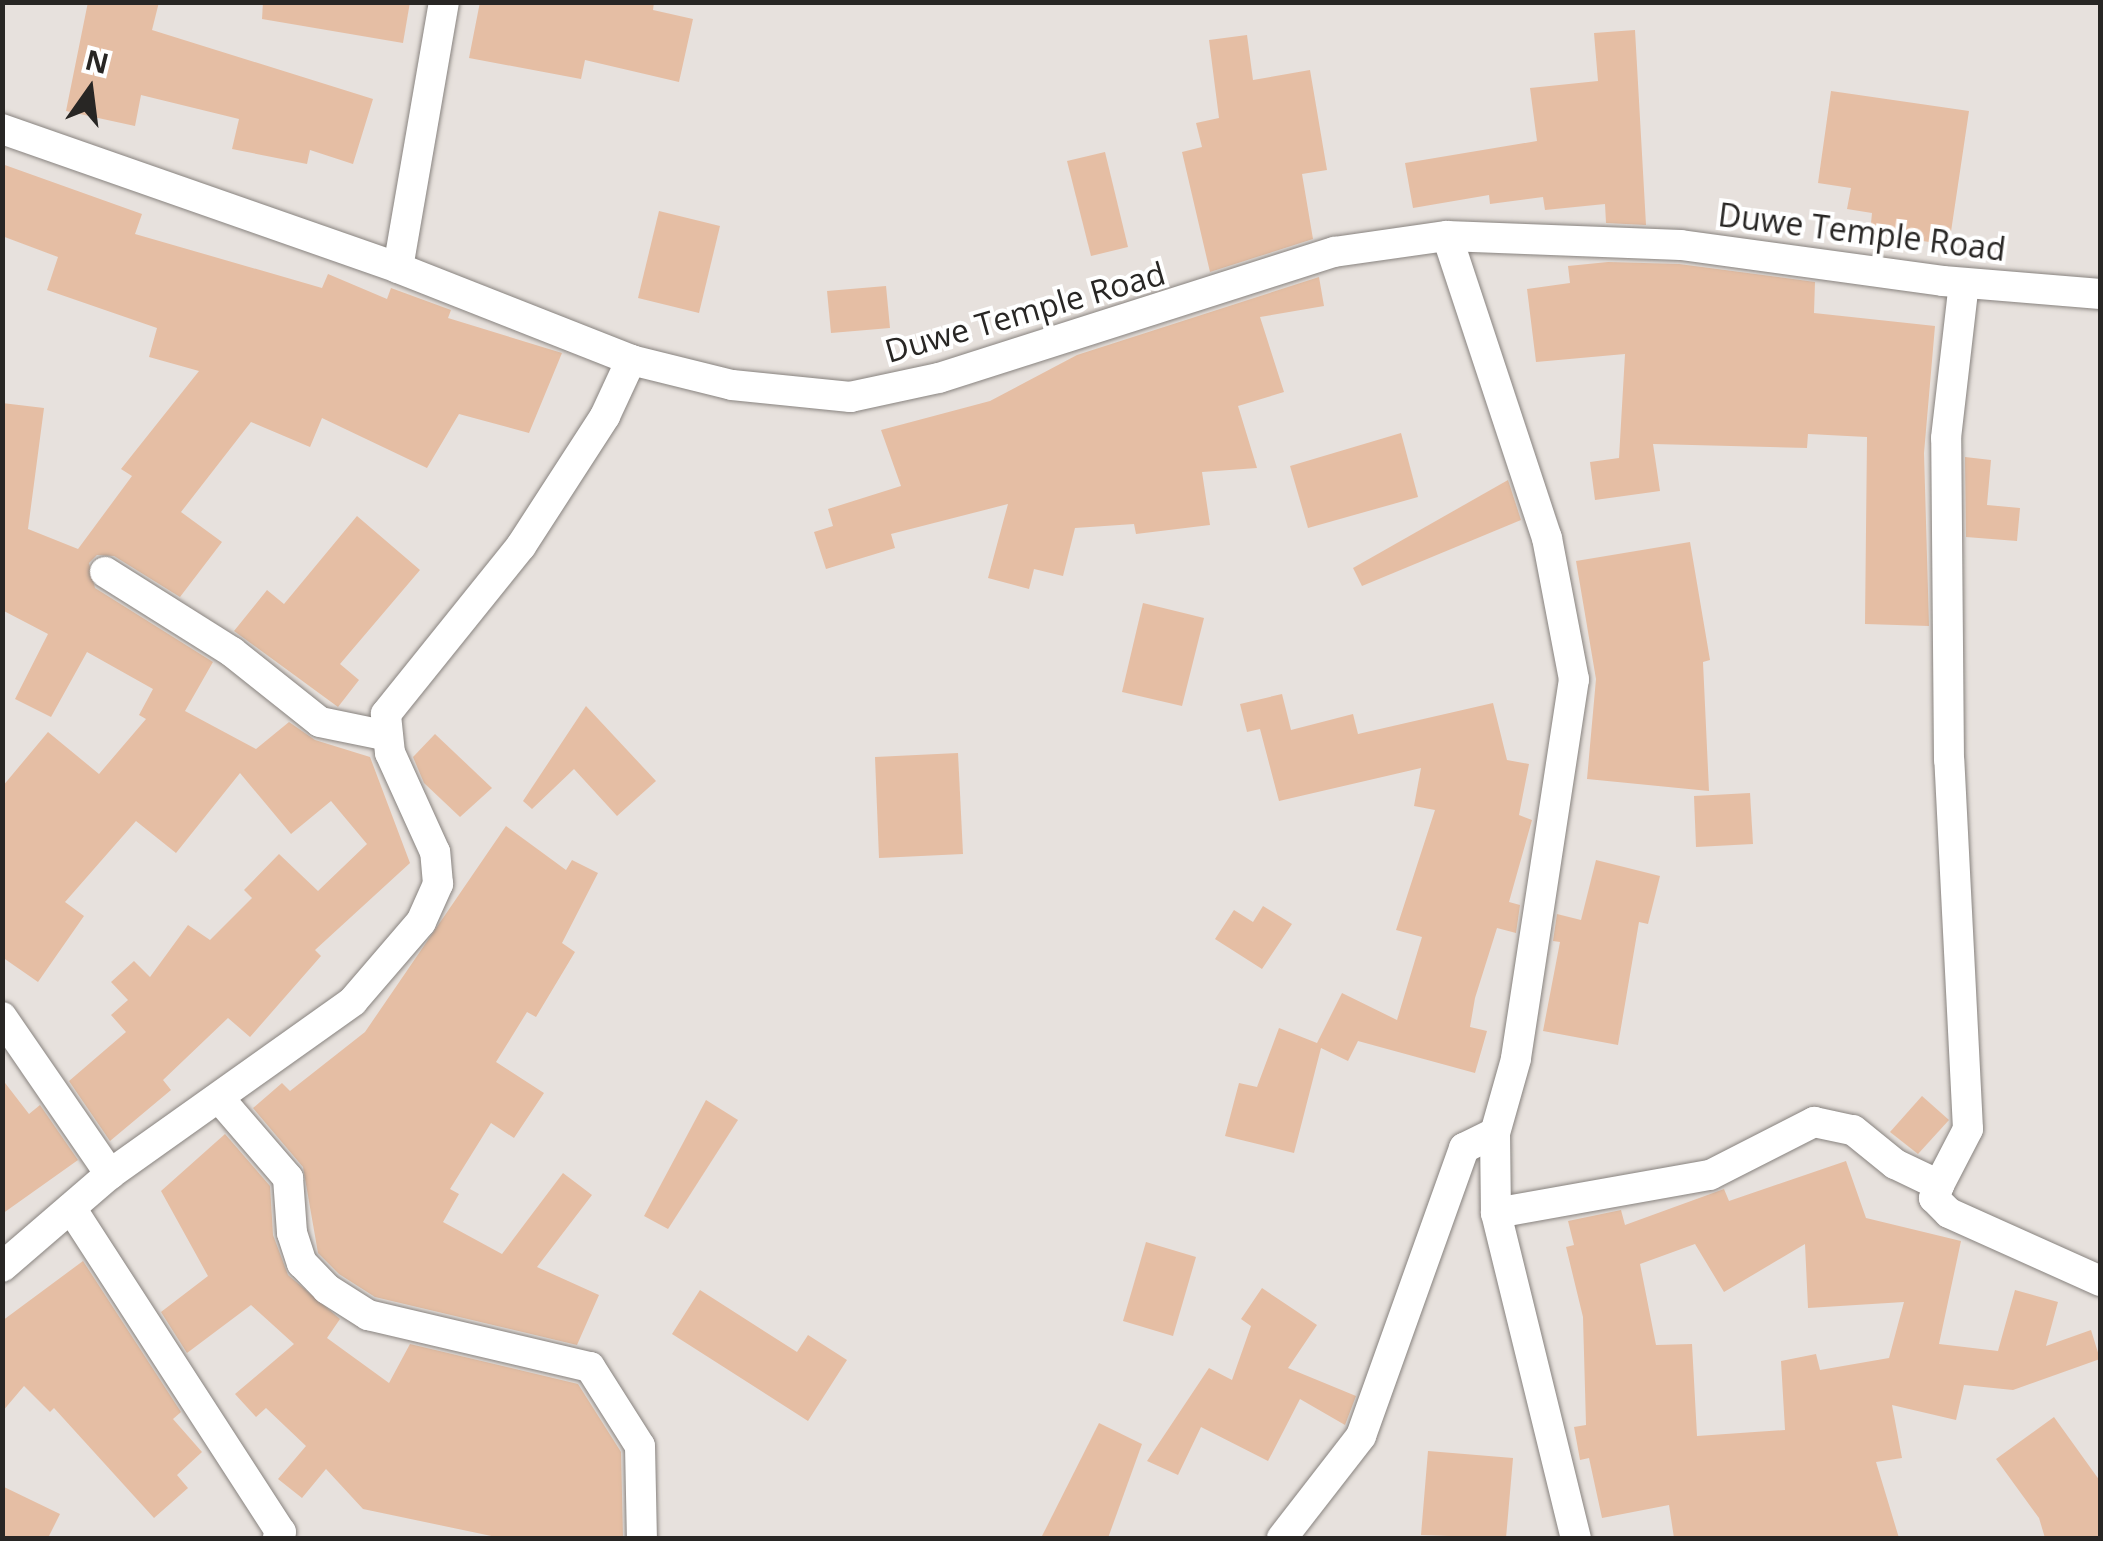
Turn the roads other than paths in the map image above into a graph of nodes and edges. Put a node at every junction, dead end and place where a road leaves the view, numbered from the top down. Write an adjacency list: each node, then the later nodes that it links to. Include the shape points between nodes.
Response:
1 (444, 2): 4 (street)
2 (2, 129): 4 (street, Duwe Temple Road)
3 (1446, 236): 5 (street, Duwe Temple Road, via 1681,245); 7 (street, Duwe Temple Road, via 1334,252 939,378 850,397 732,385); 12 (street, via 1547,538 1574,679 1516,1059)
4 (398, 268): 7 (street, Duwe Temple Road)
5 (1964, 283): 6 (street, Duwe Temple Road); 14 (street, via 1946,438 1949,760 1968,1129)
6 (2100, 294)
7 (631, 360): 9 (street, via 606,416 522,546 407,681 386,714)
8 (105, 572): 9 (street, via 232,652 320,722)
9 (388, 736): 11 (street, via 435,852 438,884 421,922 353,1001)
10 (2, 1018): 13 (street)
11 (218, 1098): 13 (street); 20 (street, via 288,1178 302,1263 327,1289 368,1315 590,1367 640,1446)
12 (1495, 1133): 16 (street); 21 (street, via 1464,1148 1362,1436)
13 (110, 1174): 15 (street)
14 (1939, 1185): 16 (street, via 1895,1164 1853,1130 1814,1122 1710,1175); 18 (street, via 1934,1198 1949,1213)
15 (71, 1208): 17 (street); 19 (street, via 281,1532)
16 (1496, 1213): 22 (street)
17 (2, 1266)
18 (2100, 1280)
19 (278, 1538)
20 (642, 1538)
21 (1282, 1538)
22 (1576, 1538)

